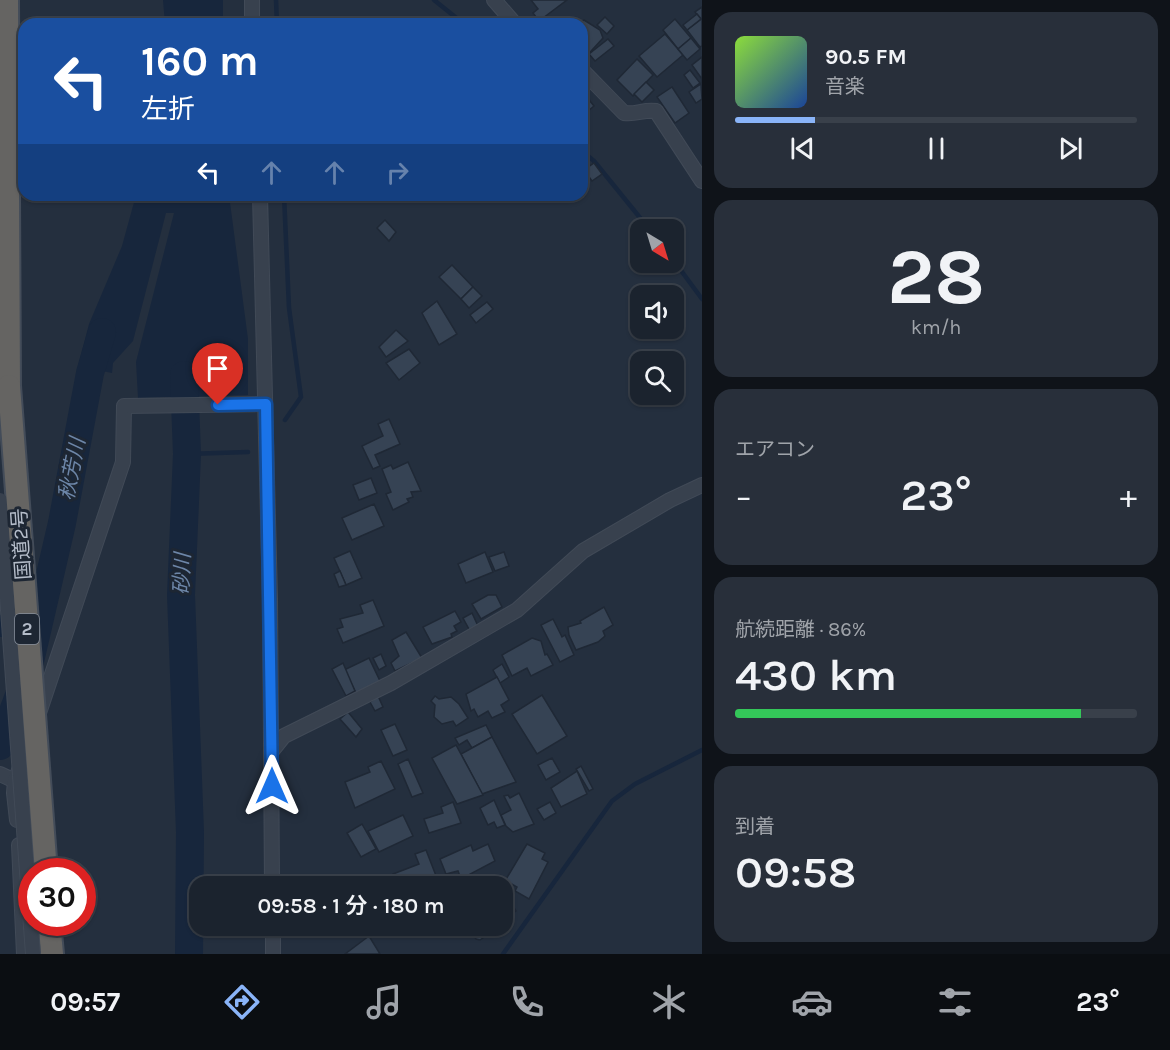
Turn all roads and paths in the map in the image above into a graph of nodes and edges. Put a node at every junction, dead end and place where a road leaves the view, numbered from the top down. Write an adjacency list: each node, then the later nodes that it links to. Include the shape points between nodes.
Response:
1 (7, 0): 14 (highway, 国道2号 / 2, bridge, via 9,386)
2 (252, 0): 4 (street)
3 (494, 0): 5 (street)
4 (252, 18)
5 (510, 18)
6 (588, 76): 7 (street, via 624,113 656,111)
7 (702, 181)
8 (260, 201): 9 (street)
9 (266, 404): 12 (street); 13 (street, via 124,406 123,462 75,614)
10 (702, 485): 12 (street, via 583,551 517,610 391,683 284,736)
11 (0, 500): 19 (street, bridge)
12 (272, 751): 15 (street)
13 (9, 778): 18 (street, via 14,793)
14 (44, 858)
15 (272, 876)
16 (50, 936): 20 (highway)
17 (273, 936): 21 (street)
18 (24, 954)
19 (33, 954)
20 (52, 954)
21 (273, 954)

